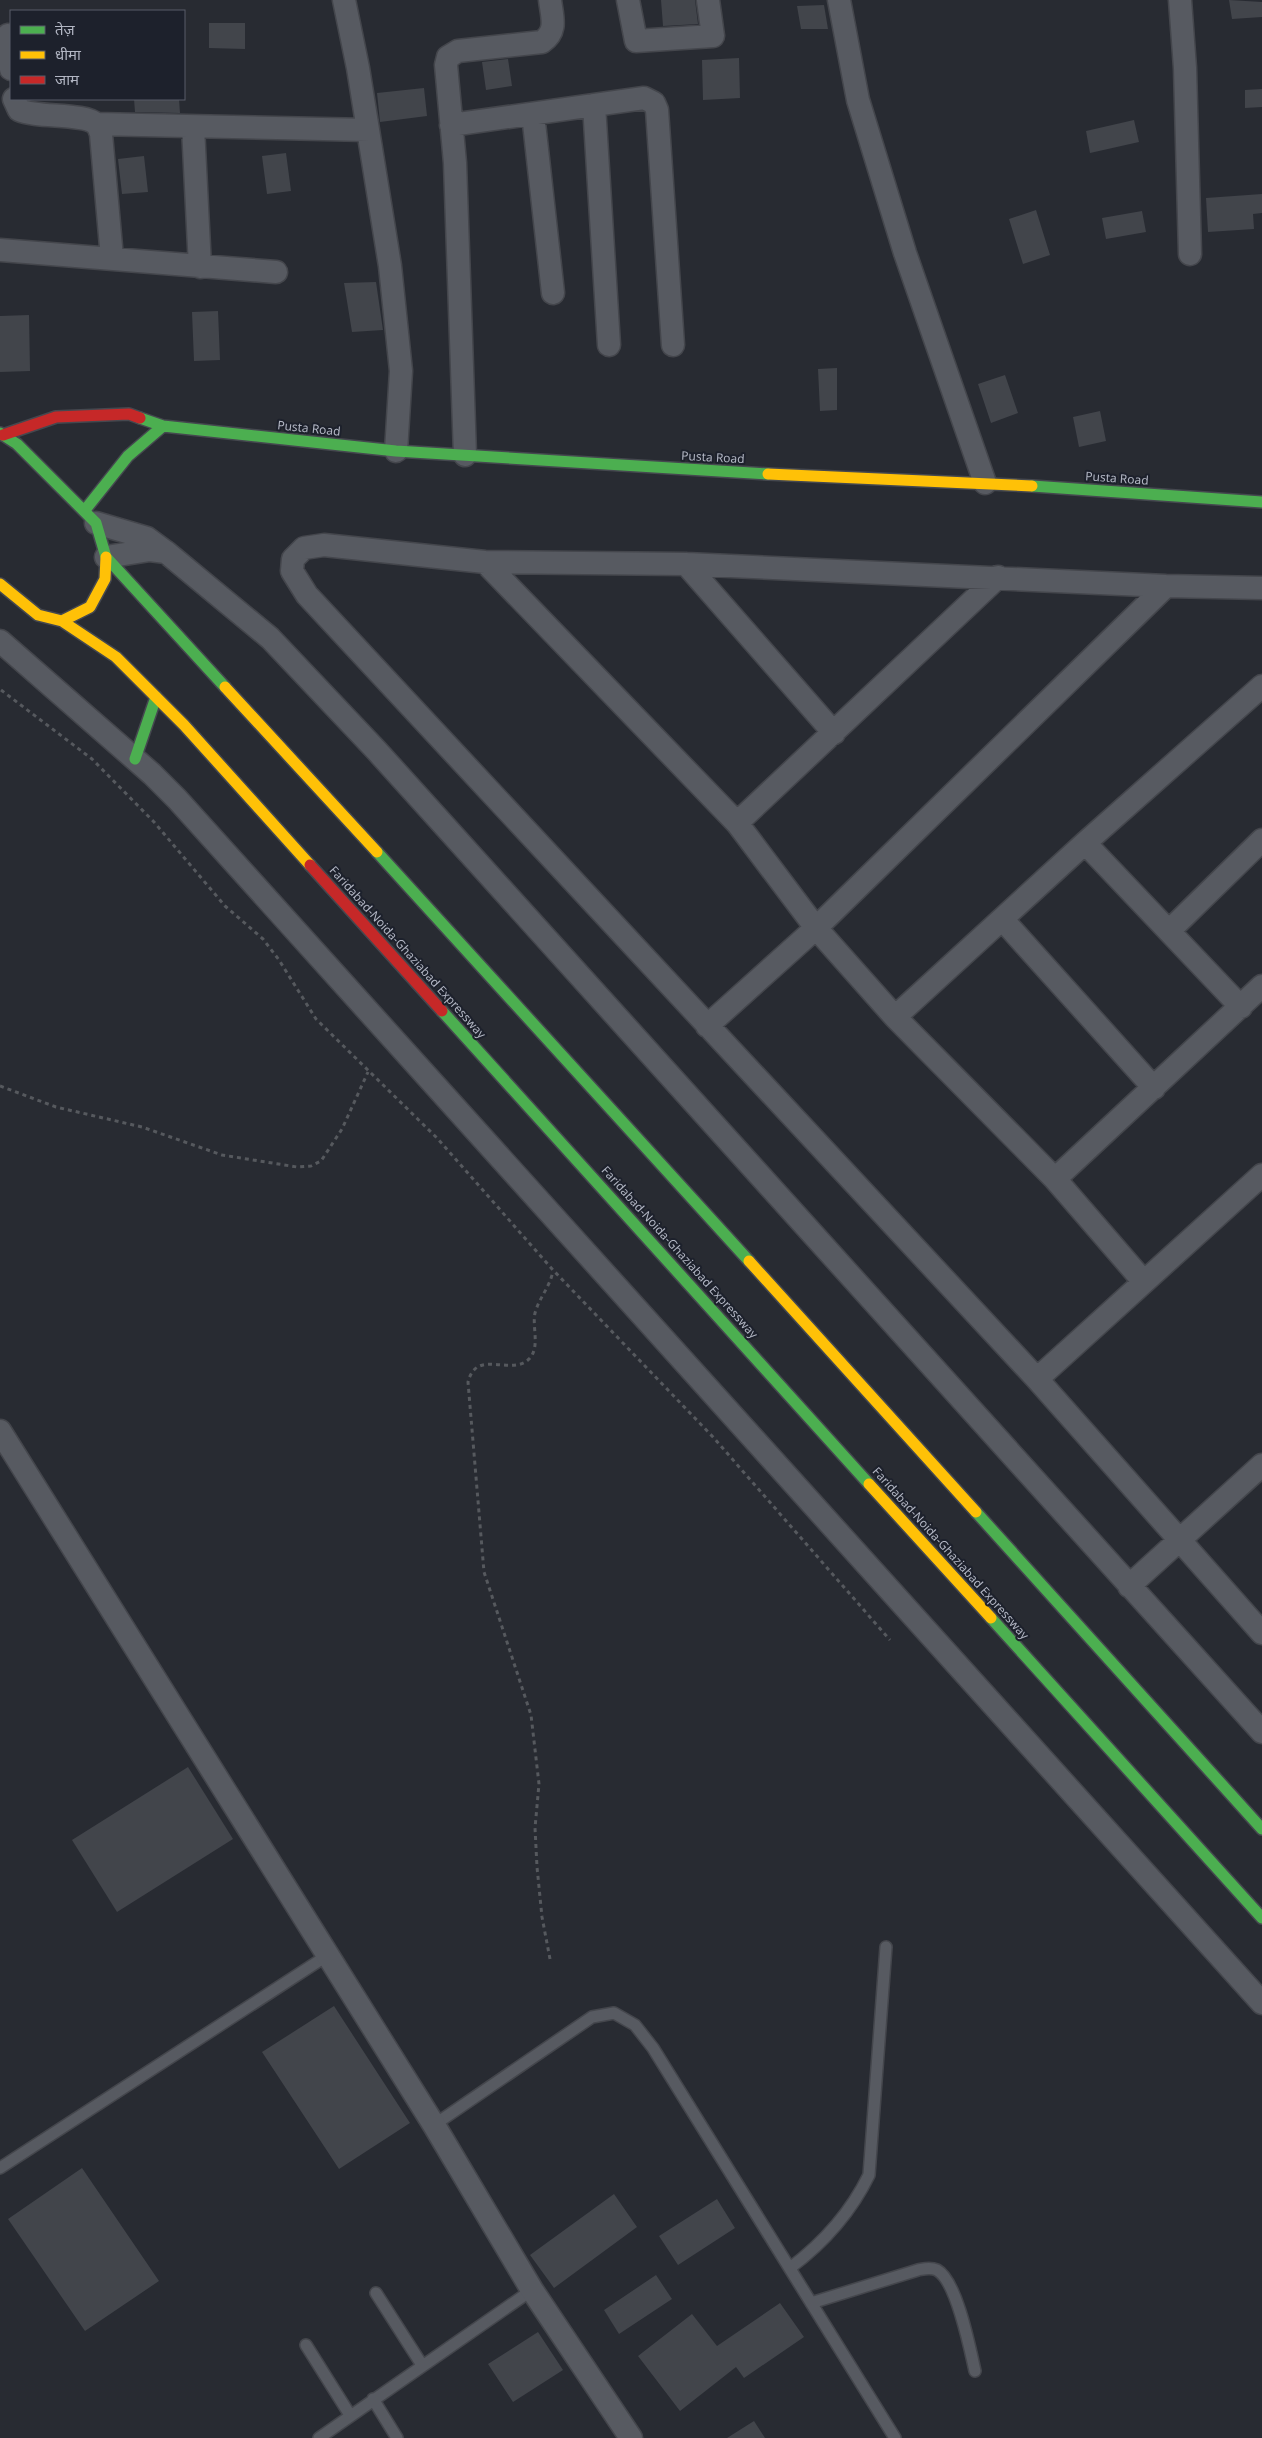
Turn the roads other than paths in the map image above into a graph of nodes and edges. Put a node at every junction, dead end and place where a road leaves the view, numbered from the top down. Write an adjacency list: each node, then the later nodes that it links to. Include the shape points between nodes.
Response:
1 (344, 0): 15 (street)
2 (550, 0): 13 (street, via 554,29 542,42 458,51 448,57)
3 (628, 0): 4 (street, via 636,41 713,36)
4 (708, 0)
5 (839, 0): 28 (street, via 864,118 906,253)
6 (1180, 0): 17 (street)
7 (8, 35): 8 (street)
8 (10, 58)
9 (14, 100): 12 (street, via 19,110 29,115 88,119)
10 (594, 105): 11 (street); 22 (street); 23 (street, via 644,98 654,103 657,110)
11 (534, 114): 13 (street); 21 (street)
12 (96, 124): 14 (street); 18 (street, via 101,134)
13 (451, 125): 27 (street)
14 (193, 127): 15 (street); 19 (street)
15 (368, 130): 26 (street, via 390,266 400,371)
16 (0, 250): 18 (street)
17 (1190, 254)
18 (112, 258): 19 (street)
19 (200, 267): 20 (street)
20 (276, 272)
21 (553, 293)
22 (609, 345)
23 (672, 345)
24 (163, 426): 25 (main road, Pusta Road, via 129,414 56,417); 26 (main road, Pusta Road); 30 (main road, via 128,456)
25 (2, 434): 30 (main road, via 17,444)
26 (396, 451): 27 (main road, Pusta Road)
27 (465, 455): 28 (main road, Pusta Road, via 725,472)
28 (985, 483): 29 (main road, Pusta Road)
29 (1262, 502)
30 (90, 517): 31 (street, via 148,538); 32 (main road)
31 (166, 552): 32 (street, via 150,550); 65 (street, via 270,638 377,750)
32 (106, 557): 41 (main road, via 105,578 90,607); 68 (main road, via 651,1152)
33 (485, 562): 34 (street); 47 (street); 56 (street, via 324,545 304,548 293,559 292,572 307,594)
34 (686, 564): 35 (street); 45 (street)
35 (998, 577): 37 (street); 45 (street)
36 (0, 584): 39 (main road, Faridabad-Noida-Ghaziabad Expressway)
37 (1166, 586): 38 (street); 51 (street)
38 (1262, 588)
39 (14, 595): 40 (main road); 41 (main road, Faridabad-Noida-Ghaziabad Expressway, via 38,615)
40 (0, 599)
41 (62, 621): 44 (main road, Faridabad-Noida-Ghaziabad Expressway, via 116,657)
42 (0, 640): 46 (street)
43 (1259, 696): 49 (street)
44 (156, 697): 46 (main road); 69 (main road, Faridabad-Noida-Ghaziabad Expressway, via 184,724)
45 (834, 733): 47 (street)
46 (135, 759): 72 (street, via 177,799)
47 (737, 823): 51 (street)
48 (1262, 840): 52 (street)
49 (1085, 843): 50 (street); 52 (street)
50 (1003, 920): 55 (street); 57 (street)
51 (816, 928): 55 (street); 56 (street)
52 (1169, 931): 54 (street)
53 (1262, 986): 54 (street)
54 (1241, 1006): 57 (street)
55 (896, 1017): 59 (street)
56 (707, 1026): 61 (street)
57 (1154, 1088): 59 (street)
58 (1262, 1175): 60 (street)
59 (1055, 1179): 60 (street)
60 (1144, 1282): 61 (street)
61 (1038, 1380): 64 (street)
62 (0, 1431): 71 (street)
63 (1262, 1465): 64 (street)
64 (1179, 1540): 65 (street); 66 (street)
65 (1129, 1586): 67 (street)
66 (1262, 1632)
67 (1262, 1732)
68 (1262, 1830)
69 (1262, 1918)
70 (886, 1946): 75 (lane, via 869,2175 822,2243)
71 (328, 1955): 73 (street); 74 (lane)
72 (1262, 2004)
73 (434, 2125): 75 (lane, via 592,2017 614,2013 635,2025 653,2048); 76 (street)
74 (0, 2168)
75 (790, 2268): 78 (lane)
76 (532, 2290): 80 (lane); 86 (street)
77 (376, 2293): 80 (lane)
78 (811, 2303): 81 (lane, via 918,2270 938,2270 962,2314); 87 (lane)
79 (306, 2345): 83 (lane)
80 (422, 2365): 82 (lane)
81 (975, 2372)
82 (373, 2399): 83 (lane); 85 (lane)
83 (350, 2415): 84 (lane)
84 (319, 2438)
85 (397, 2438)
86 (631, 2438)
87 (895, 2438)

